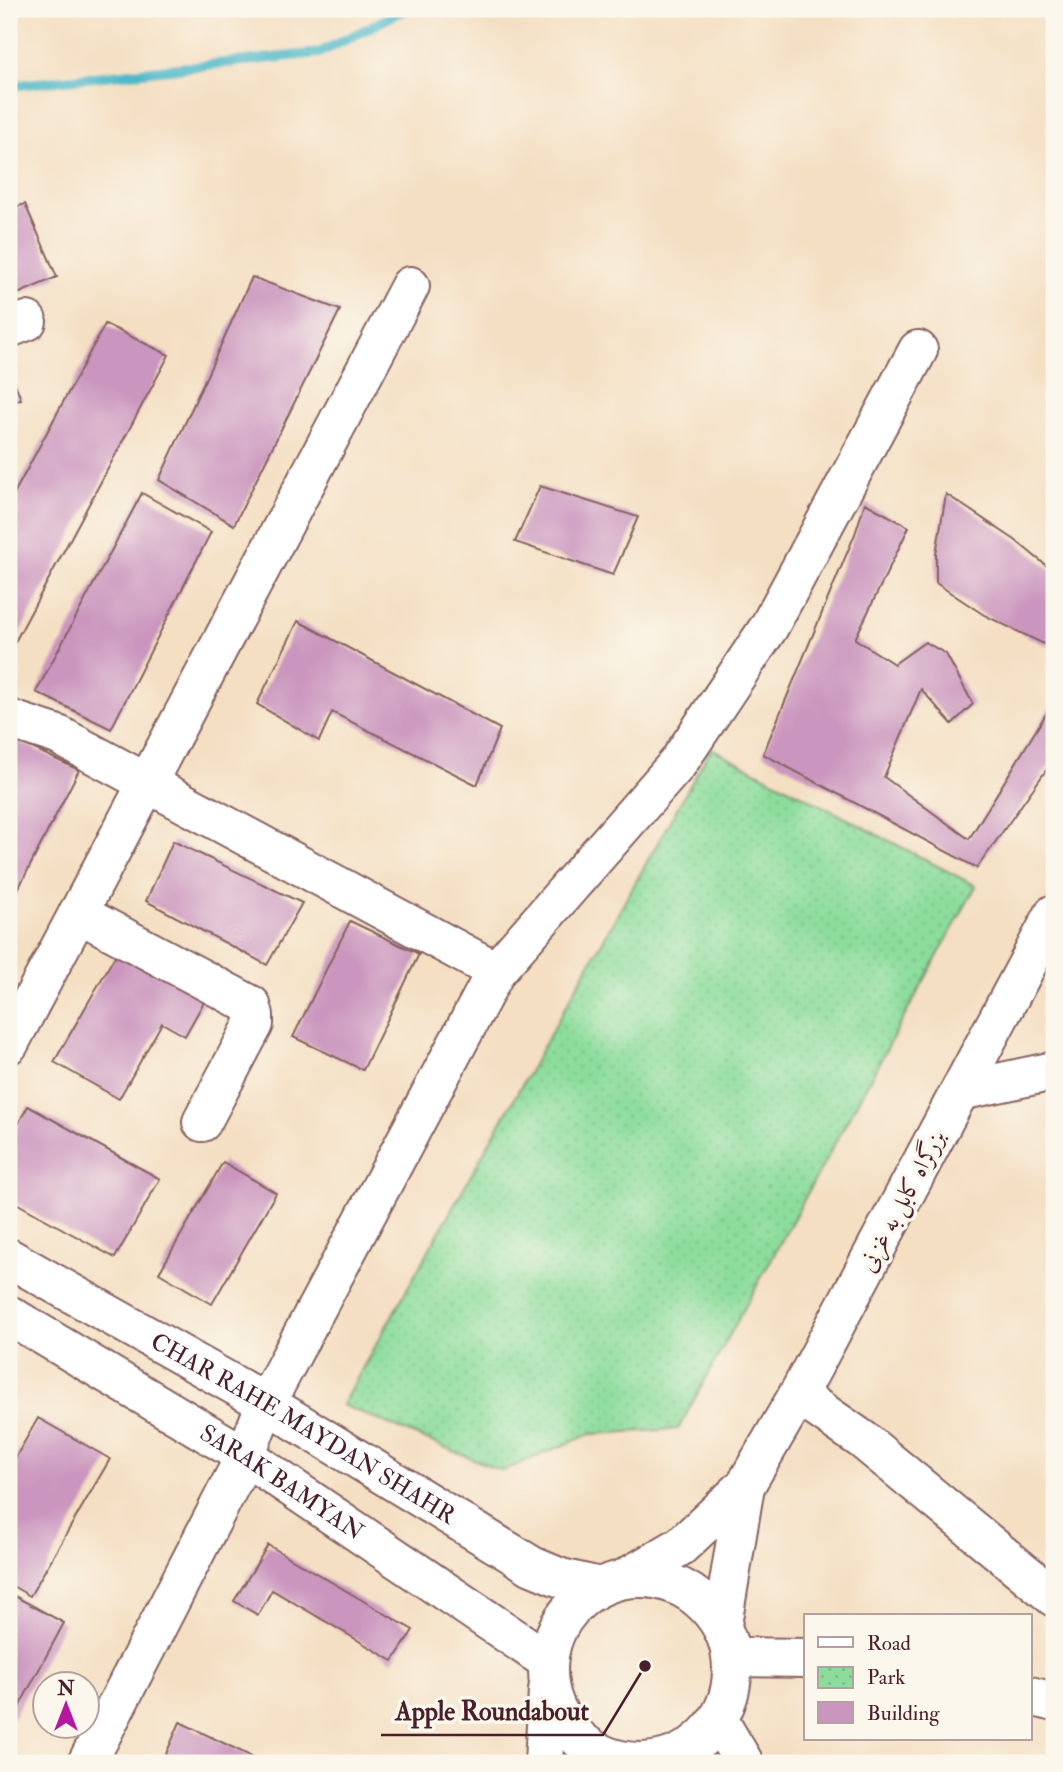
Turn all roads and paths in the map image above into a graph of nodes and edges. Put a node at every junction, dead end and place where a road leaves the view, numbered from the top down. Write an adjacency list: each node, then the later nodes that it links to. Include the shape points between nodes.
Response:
1 (410, 286): 4 (main road)
2 (918, 351): 7 (main road, via 769,627 678,763)
3 (9, 719): 4 (main road, via 58,735)
4 (148, 783): 5 (main road); 7 (main road)
5 (78, 913): 8 (main road); 11 (main road, via 251,1005 254,1024)
6 (1054, 914): 10 (main road, بزرگراه کابل به غزنی)
7 (496, 971): 15 (main road)
8 (9, 1044)
9 (1054, 1071): 10 (main road)
10 (960, 1091): 14 (main road, بزرگراه کابل به غزنی)
11 (202, 1122)
12 (9, 1258): 15 (main road, CHAR RAHE MAYDAN SHAHR)
13 (9, 1315): 16 (main road, SARAK BAMYAN)
14 (798, 1395): 17 (main road, بزرگراه کابل به غزنی); 19 (main road, via 863,1440)
15 (266, 1403): 16 (main road); 18 (main road, CHAR RAHE MAYDAN SHAHR, via 532,1566 561,1578)
16 (245, 1456): 22 (main road, SARAK BAMYAN); 27 (main road)
17 (745, 1486): 18 (main road, بزرگراه کابل به غزنی, via 681,1546); 20 (main road, بزرگراه کابل به غزنی)
18 (612, 1583): 20 (main road, via 653,1578 680,1587 704,1603); 22 (main road, via 575,1605 556,1631)
19 (1054, 1597)
20 (727, 1641): 21 (main road); 25 (main road, via 732,1690)
21 (804, 1658)
22 (548, 1672): 26 (main road, via 558,1714 578,1739 604,1756 635,1763); 28 (main road)
23 (1032, 1696): 24 (main road)
24 (1054, 1702)
25 (719, 1721): 26 (main road, via 696,1745); 29 (main road)
26 (663, 1761)
27 (87, 1763)
28 (544, 1763)
29 (744, 1763)

